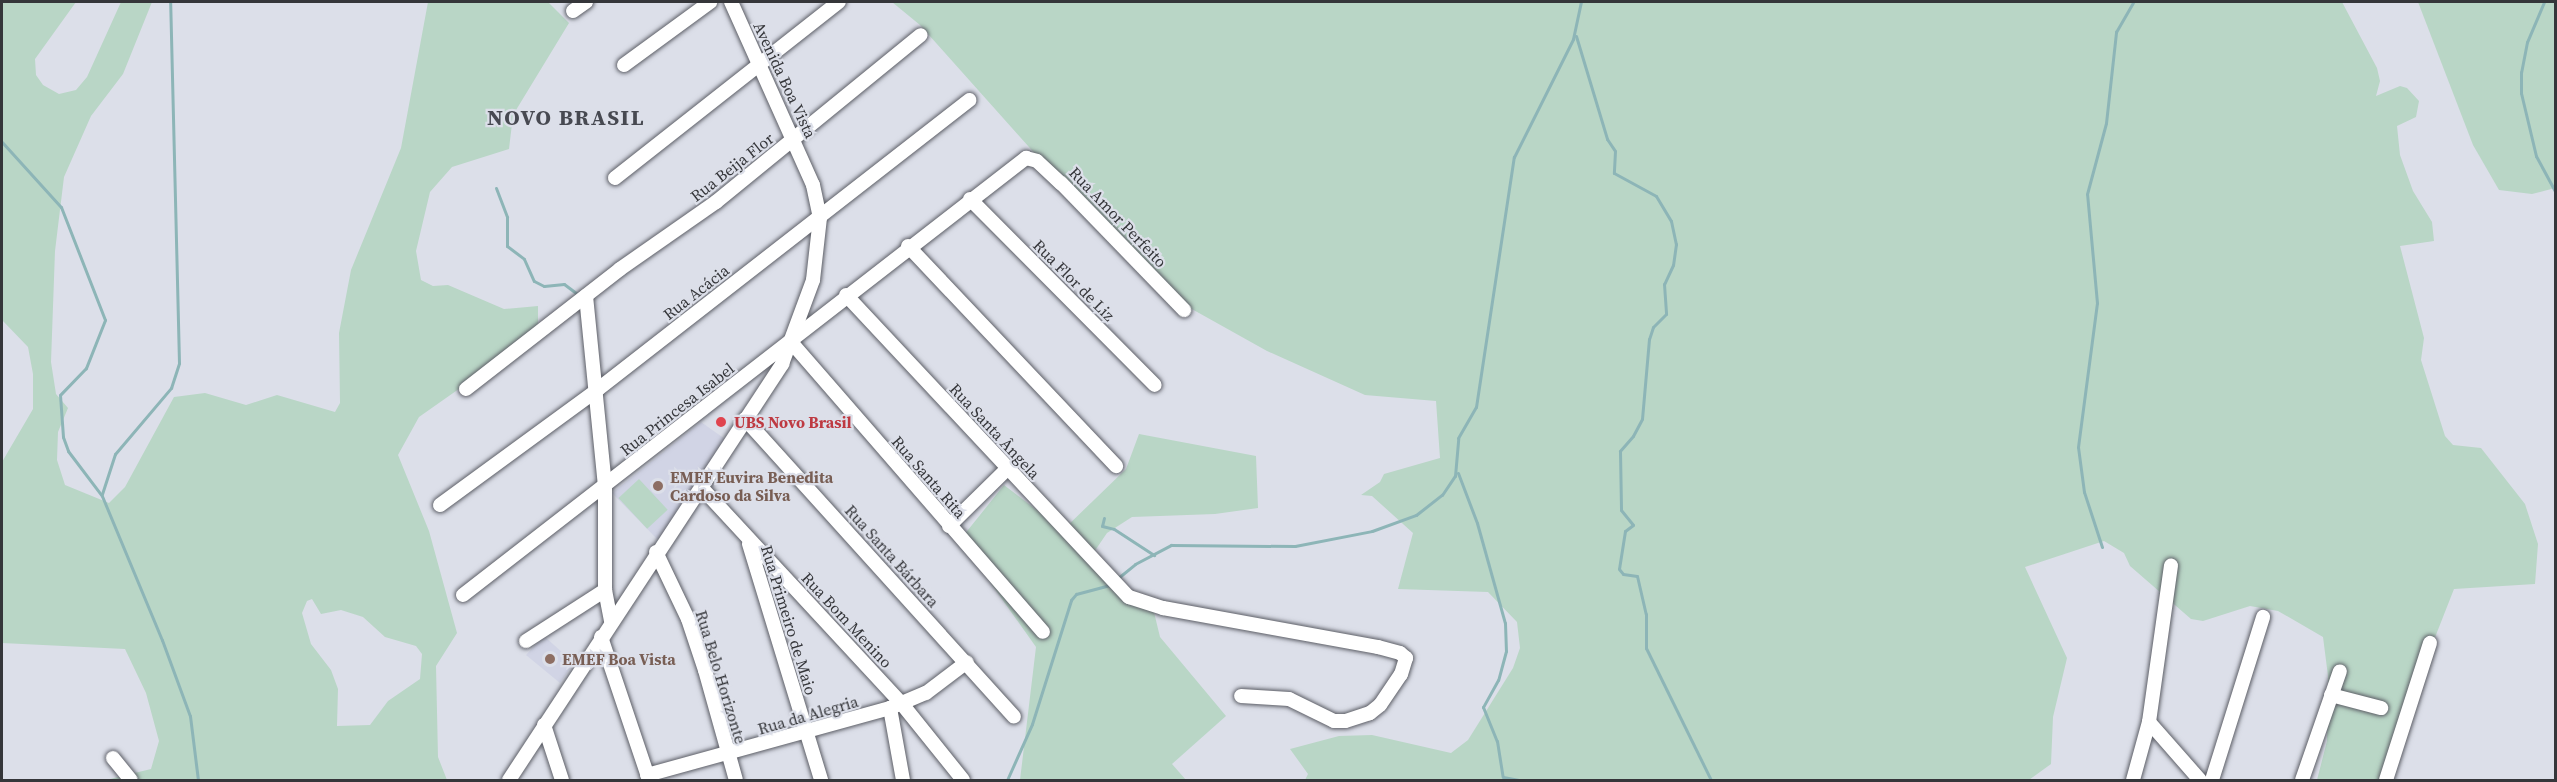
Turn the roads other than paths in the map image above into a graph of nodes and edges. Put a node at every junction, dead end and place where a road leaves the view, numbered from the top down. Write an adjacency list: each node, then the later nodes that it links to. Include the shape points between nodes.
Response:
1 (586, 2): 5 (street)
2 (710, 2): 8 (street)
3 (731, 2): 7 (street, Avenida Boa Vista)
4 (839, 2): 7 (street)
5 (573, 11)
6 (921, 35): 10 (street, Rua Beija Flor)
7 (758, 64): 10 (street, Avenida Boa Vista); 12 (street)
8 (624, 65)
9 (969, 100): 14 (street, Rua Acácia)
10 (796, 139): 14 (street, Avenida Boa Vista); 17 (street, Rua Beija Flor)
11 (1022, 160): 13 (street, Rua Princesa Isabel); 18 (street, Rua Amor Perfeito, via 1037,161 1061,183)
12 (615, 178)
13 (970, 199): 15 (street, Rua Princesa Isabel); 20 (street, Rua Flor de Liz)
14 (820, 218): 19 (street, via 813,280); 22 (street, Rua Acácia)
15 (908, 246): 16 (street, Rua Princesa Isabel); 24 (street)
16 (846, 295): 19 (street, Rua Princesa Isabel); 25 (street, Rua Santa Ângela)
17 (585, 296): 21 (street, Rua Beija Flor); 22 (street)
18 (1184, 310)
19 (791, 342): 23 (street, via 782,364); 26 (street, Rua Princesa Isabel); 29 (street, Rua Santa Rita)
20 (1155, 385)
21 (466, 389)
22 (597, 390): 26 (street); 28 (street, Rua Acácia)
23 (745, 419): 27 (street); 41 (street, Rua Santa Bárbara)
24 (1116, 466)
25 (1008, 468): 29 (street); 44 (street, Rua Santa Ângela, via 1132,599 1163,608 1346,640 1400,652 1406,658 1401,674 1380,705 1370,713 1345,721 1334,720 1289,699)
26 (606, 487): 33 (street); 34 (street, Rua Princesa Isabel)
27 (701, 487): 30 (street, Rua Bom Menino); 31 (street)
28 (440, 505)
29 (949, 526): 37 (street, Rua Santa Rita)
30 (747, 538): 45 (street, Rua Bom Menino); 50 (street, Rua Primeiro de Maio)
31 (656, 552): 36 (street); 51 (street, Rua Belo Horizonte, via 695,640)
32 (2171, 566): 48 (street)
33 (605, 590): 36 (street); 39 (street)
34 (463, 595)
35 (2263, 617): 64 (street)
36 (611, 621): 38 (street)
37 (1043, 632)
38 (601, 637): 49 (street); 53 (street)
39 (526, 641)
40 (2430, 643): 65 (street)
41 (968, 662): 45 (street, Rua da Alegria, via 931,690); 47 (street, Rua Santa Bárbara)
42 (2340, 671): 43 (street)
43 (2331, 695): 46 (street); 54 (street)
44 (1241, 696)
45 (896, 706): 50 (street, Rua da Alegria); 60 (street); 61 (street, Rua Bom Menino)
46 (2381, 708)
47 (1014, 717)
48 (2149, 722): 62 (street); 63 (street)
49 (544, 725): 56 (street); 57 (street)
50 (807, 732): 51 (street, Rua da Alegria); 59 (street, Rua Primeiro de Maio)
51 (728, 755): 53 (street, Rua da Alegria); 58 (street, Rua Belo Horizonte)
52 (113, 758): 55 (street)
53 (648, 777)
54 (2306, 778)
55 (131, 780)
56 (509, 780)
57 (562, 780)
58 (736, 780)
59 (821, 780)
60 (903, 780)
61 (963, 780)
62 (2133, 780)
63 (2200, 780)
64 (2212, 780)
65 (2386, 780)

